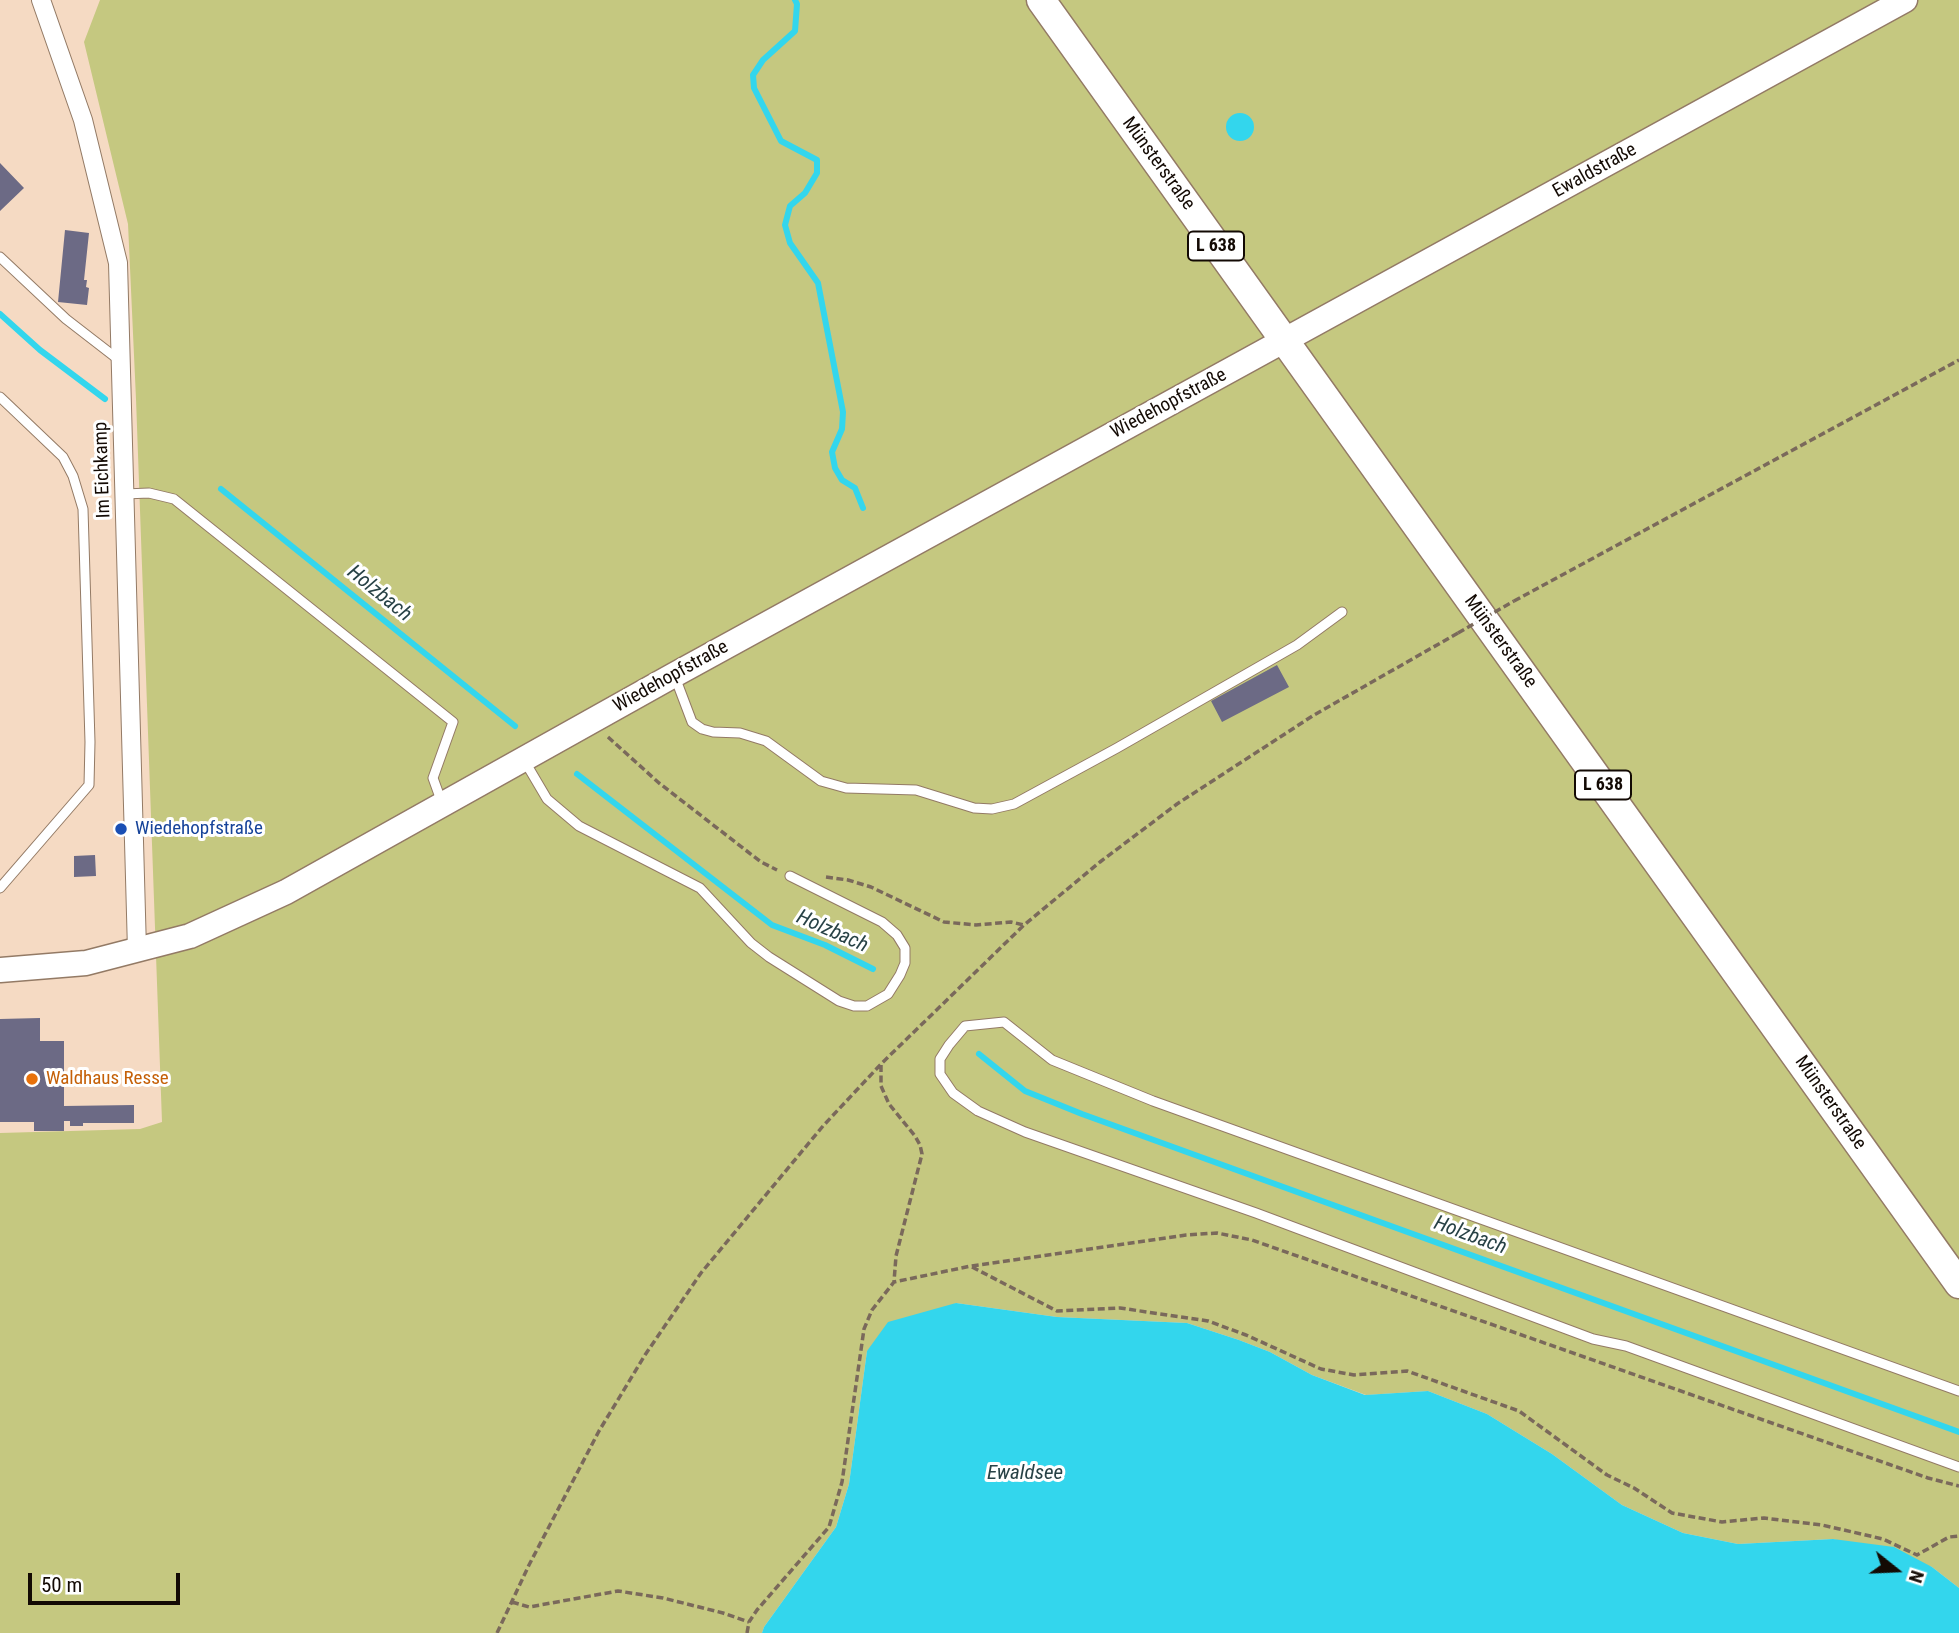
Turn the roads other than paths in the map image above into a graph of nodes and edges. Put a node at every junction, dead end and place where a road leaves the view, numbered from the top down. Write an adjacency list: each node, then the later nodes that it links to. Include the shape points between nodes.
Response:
1 (41, 0): 6 (street, Im Eichkamp, via 69,73 118,263)
2 (1041, 0): 5 (main road, Münsterstraße / L 638)
3 (1905, 0): 5 (main road, Ewaldstraße)
4 (0, 257): 6 (lane, via 66,319)
5 (1285, 342): 10 (main road, Wiedehopfstraße); 17 (main road, Münsterstraße / L 638)
6 (121, 361): 8 (street, Im Eichkamp)
7 (0, 397): 14 (lane, via 63,457 83,509 90,742 89,785)
8 (125, 494): 12 (lane, via 174,499 453,722 433,778); 15 (street, Im Eichkamp)
9 (1342, 612): 10 (lane, via 1297,645 1117,748 1014,804 992,809 916,790 846,788 821,781 766,741 740,733 713,732 692,722)
10 (674, 675): 11 (main road, Wiedehopfstraße)
11 (523, 759): 12 (main road, Wiedehopfstraße); 13 (lane, via 547,799 579,826 700,888 769,957 854,1006 867,1006 887,994 905,963 905,948 897,935 882,922)
12 (443, 804): 15 (main road, Wiedehopfstraße, via 286,892 190,936)
13 (790, 876)
14 (0, 888)
15 (136, 950): 16 (main road, Wiedehopfstraße, via 86,963)
16 (0, 970)
17 (1959, 1284)
18 (1959, 1391): 19 (lane, via 1153,1101 1052,1060 1004,1022 965,1026 940,1059 940,1074 953,1093 978,1111 1025,1132)
19 (1959, 1467)

